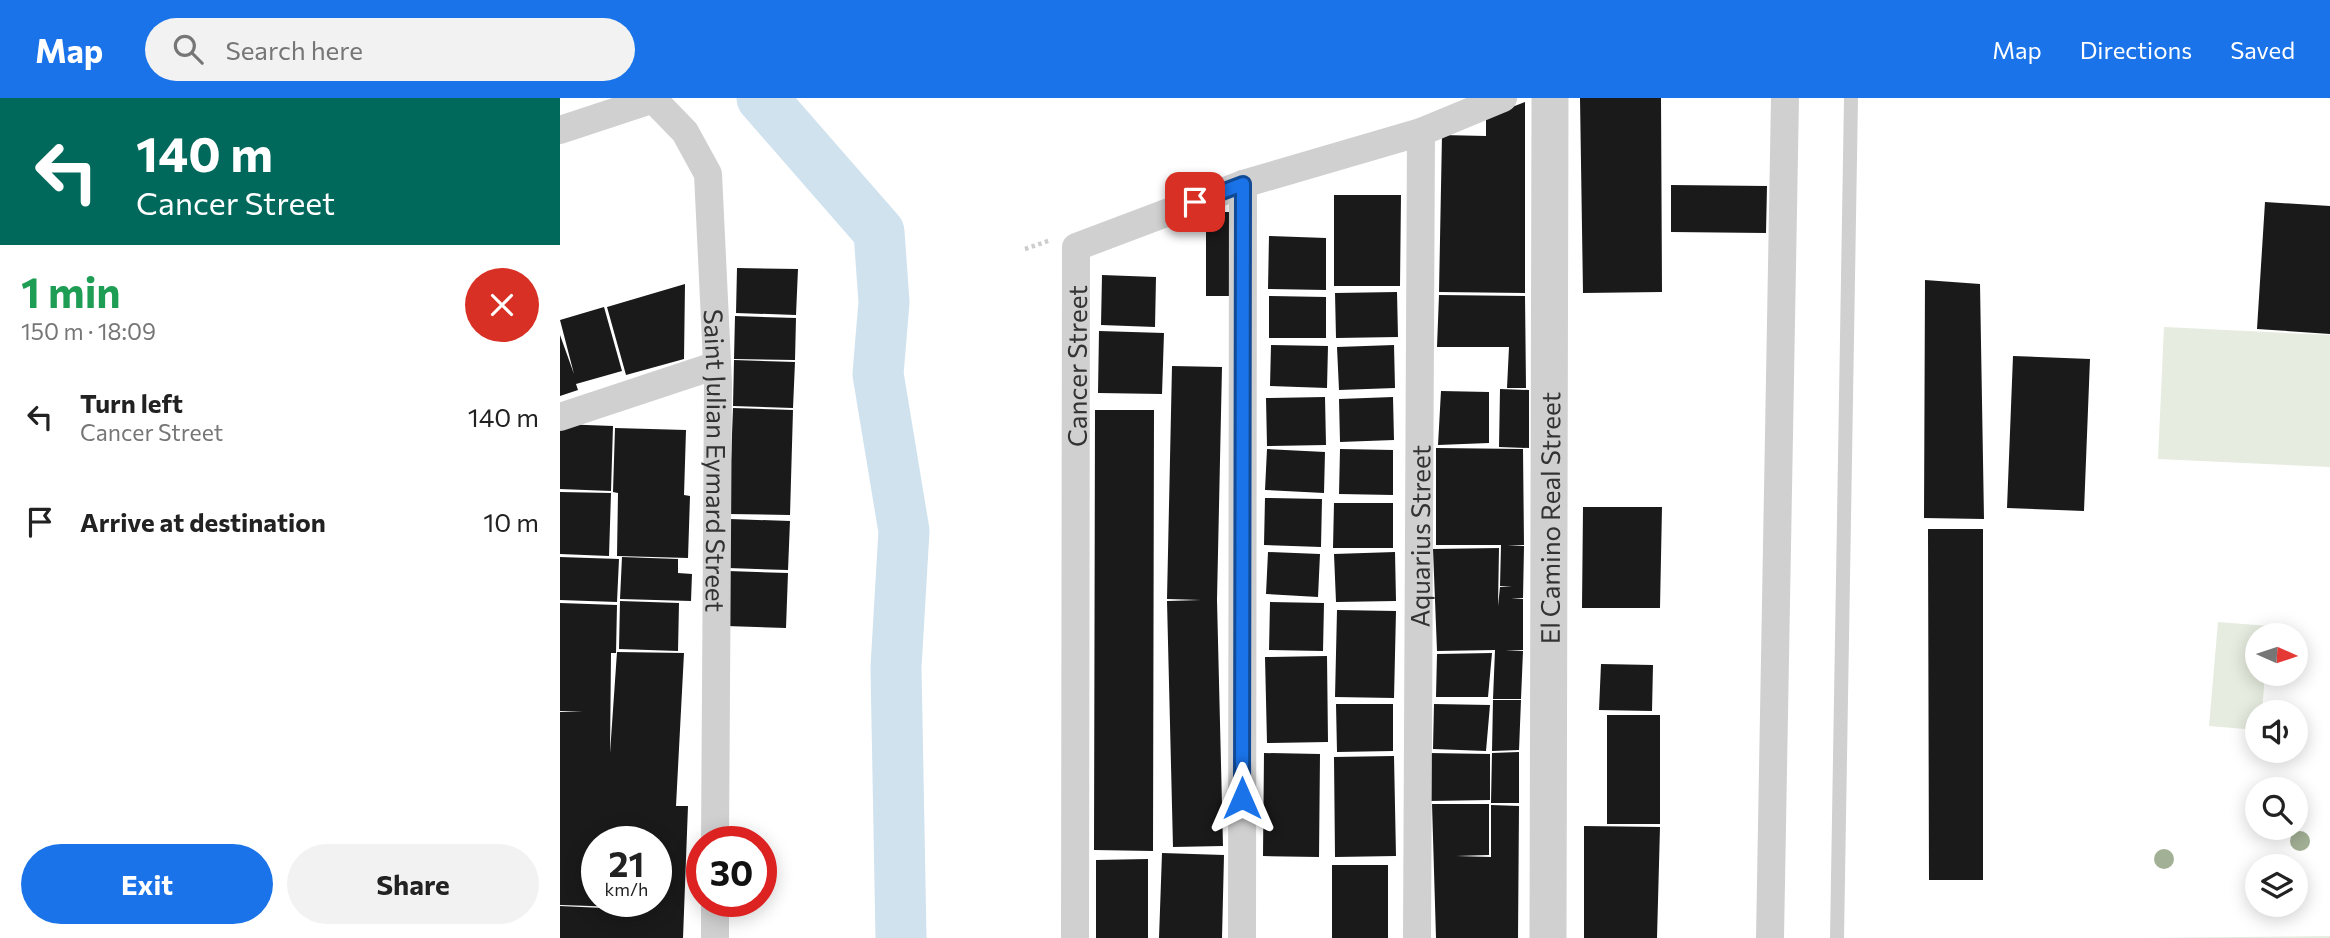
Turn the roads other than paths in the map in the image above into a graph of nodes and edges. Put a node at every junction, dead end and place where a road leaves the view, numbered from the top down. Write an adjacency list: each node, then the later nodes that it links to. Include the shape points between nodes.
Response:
1 (653, 98): 6 (street); 9 (street, Saint Julian Eymard Street, via 685,132 708,174)
2 (1503, 98): 7 (street, Cancer Street)
3 (1550, 98): 17 (street, El Camino Real Street)
4 (1785, 98): 18 (street)
5 (1851, 98): 19 (lane)
6 (560, 130)
7 (1421, 132): 8 (street, Cancer Street); 16 (street, Aquarius Street)
8 (1243, 184): 14 (street, Cancer Street, via 1076,247); 15 (street)
9 (717, 365): 10 (street); 11 (street, Saint Julian Eymard Street)
10 (560, 417)
11 (715, 826)
12 (715, 917): 13 (street)
13 (715, 938)
14 (1075, 938)
15 (1242, 938)
16 (1417, 938)
17 (1548, 938)
18 (1770, 938)
19 (1837, 938)

